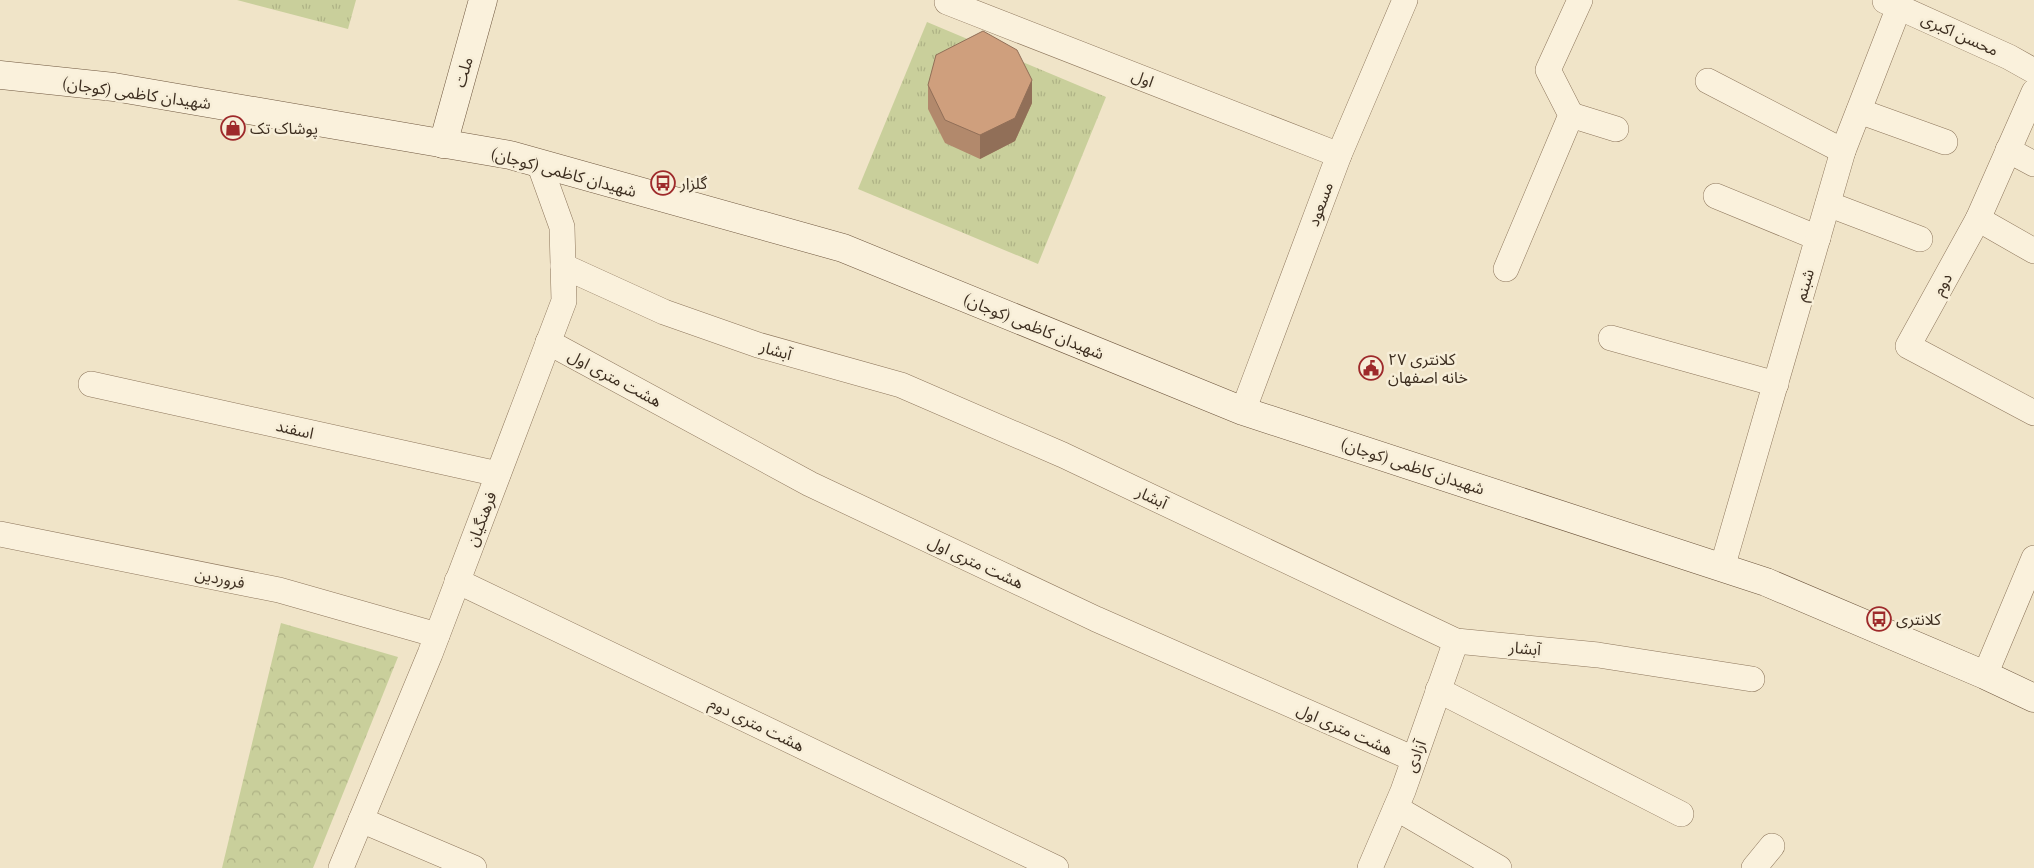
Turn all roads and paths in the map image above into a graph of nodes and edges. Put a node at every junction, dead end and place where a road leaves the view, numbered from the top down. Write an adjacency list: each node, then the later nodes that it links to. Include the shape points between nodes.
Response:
1 (483, 0): 14 (main road, ملت)
2 (1405, 0): 17 (street, مسعود)
3 (1580, 0): 11 (street, via 1548,70)
4 (947, 2): 17 (street, اول)
5 (1891, 3): 6 (street, محسن اکبری); 10 (street, شبنم)
6 (2034, 71)
7 (0, 75): 14 (main road, شهیدان کاظمی (کوجان), via 114,88)
8 (1708, 81): 16 (street)
9 (2034, 92): 15 (street, دوم)
10 (1859, 111): 13 (street); 16 (street, شبنم)
11 (1571, 115): 12 (street); 27 (street)
12 (1616, 129)
13 (1945, 142)
14 (443, 144): 18 (main road, شهیدان کاظمی (کوجان))
15 (2008, 150): 19 (street); 22 (street, دوم)
16 (1843, 151): 21 (street, شبنم)
17 (1339, 155): 32 (street, مسعود)
18 (539, 163): 26 (street, فرهنگیان, via 562,227); 32 (main road, شهیدان کاظمی (کوجان), via 842,248)
19 (2034, 164)
20 (1716, 196): 23 (street)
21 (1828, 204): 23 (street, شبنم); 24 (street)
22 (1978, 219): 25 (street); 33 (street, دوم, via 1908,346)
23 (1818, 238): 31 (street, شبنم)
24 (1920, 239)
25 (2034, 251)
26 (563, 266): 29 (street, فرهنگیان, via 564,301); 40 (street, آبشار, via 664,312 748,342 902,385 1063,455)
27 (1506, 269)
28 (1611, 338): 31 (street)
29 (548, 342): 34 (street, فرهنگیان); 45 (street, هشت متری اول, via 810,484 1096,619)
30 (91, 384): 34 (street, اسفند)
31 (1776, 384): 37 (street, شبنم)
32 (1243, 411): 37 (main road, شهیدان کاظمی (کوجان))
33 (2034, 413)
34 (498, 474): 38 (street, فرهنگیان)
35 (0, 534): 39 (street, فروردین, via 279,590)
36 (2034, 558): 41 (street)
37 (1722, 568): 41 (main road, شهیدان کاظمی (کوجان), via 1766,582)
38 (457, 581): 39 (street, فرهنگیان); 52 (street, هشت متری دوم)
39 (437, 635): 48 (street, فرهنگیان)
40 (1456, 641): 42 (street, آبشار, via 1598,655); 43 (street, آزادی)
41 (1985, 675): 44 (main road, شهیدان کاظمی (کوجان))
42 (1752, 679)
43 (1438, 690): 45 (street, آزادی); 47 (street)
44 (2034, 698)
45 (1414, 759): 46 (street, آزادی)
46 (1396, 808): 53 (street, آزادی); 54 (street)
47 (1681, 814)
48 (361, 820): 50 (street, فرهنگیان); 51 (street)
49 (1772, 846): 55 (street)
50 (341, 868)
51 (474, 868)
52 (1056, 868)
53 (1370, 868)
54 (1499, 868)
55 (1754, 868)

